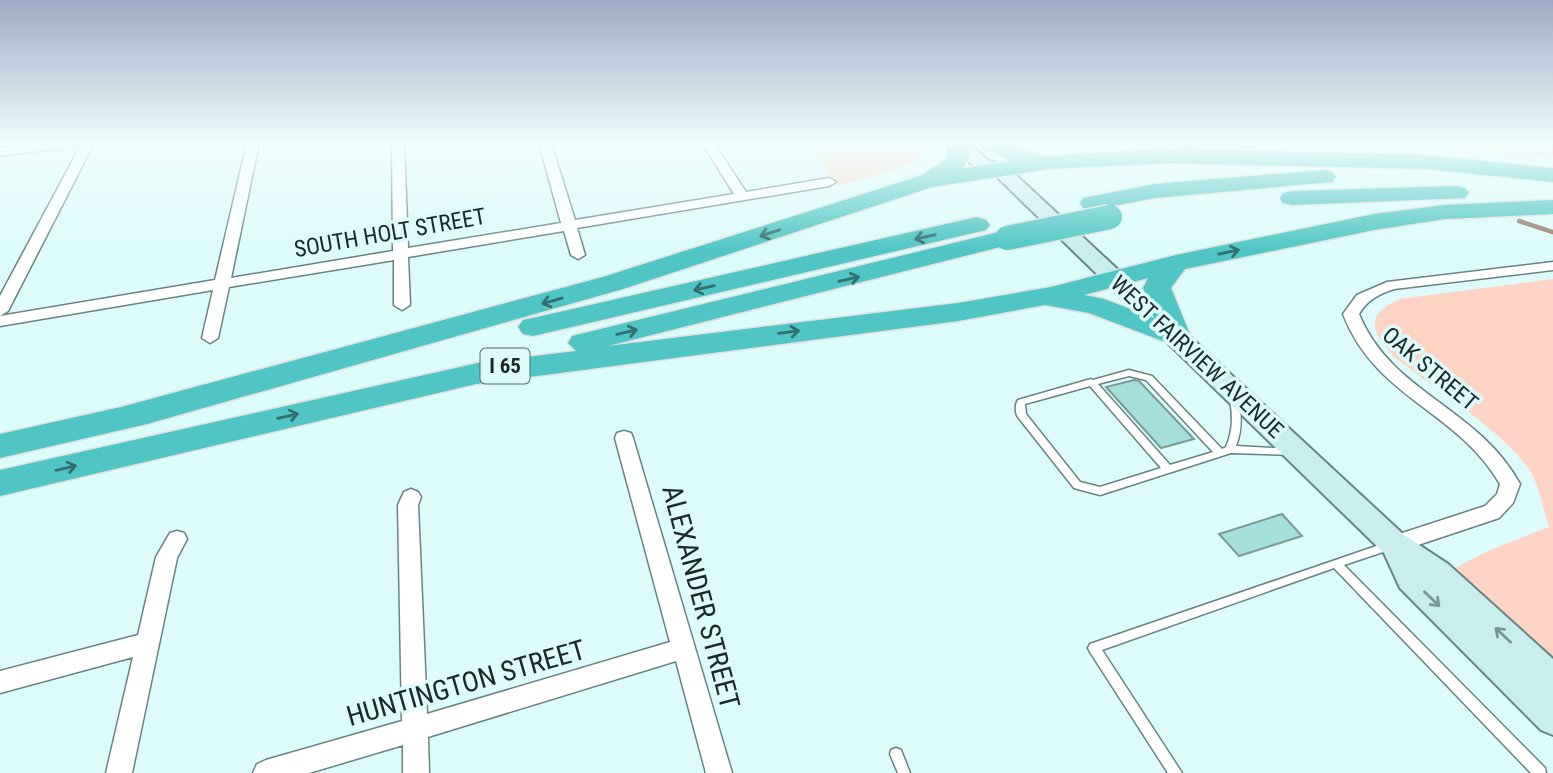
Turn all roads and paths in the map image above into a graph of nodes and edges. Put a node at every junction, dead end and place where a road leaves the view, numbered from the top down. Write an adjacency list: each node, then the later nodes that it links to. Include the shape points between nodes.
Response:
1 (69, 179): 26 (street)
2 (245, 179): 23 (street)
3 (399, 179): 18 (street)
4 (556, 179): 16 (street)
5 (731, 179): 12 (street)
6 (931, 179): 11 (highway)
7 (941, 179): 11 (highway)
8 (1009, 179): 22 (main road, WEST FAIRVIEW AVENUE)
9 (1281, 179): 15 (highway, I 65, via 1156,191)
10 (829, 181): 12 (street, SOUTH HOLT STREET)
11 (928, 181): 33 (highway, one-way to 33, via 613,283)
12 (742, 196): 16 (street, SOUTH HOLT STREET)
13 (1553, 196): 15 (highway, I 65, via 1348,195)
14 (1553, 206): 20 (highway, one-way to 14, via 1374,222 1446,212)
15 (1101, 210): 17 (highway, I 65, bridge)
16 (569, 225): 18 (street, SOUTH HOLT STREET); 19 (street)
17 (1000, 230): 30 (highway, I 65, one-way to 17, via 598,339 860,276); 33 (highway, I 65, one-way to 33)
18 (401, 254): 23 (street, SOUTH HOLT STREET); 25 (street)
19 (578, 255)
20 (1176, 264): 22 (highway); 28 (highway, via 1157,288)
21 (1553, 266): 43 (street, OAK STREET, via 1392,285 1356,302 1351,314 1363,346 1477,440 1510,484 1506,498 1492,512)
22 (1115, 280): 24 (highway); 28 (main road, WEST FAIRVIEW AVENUE)
23 (220, 284): 27 (street, SOUTH HOLT STREET); 29 (street)
24 (1030, 299): 28 (highway, via 1094,305); 30 (highway, one-way to 24)
25 (402, 305)
26 (0, 311)
27 (0, 321)
28 (1176, 337): 32 (main road, WEST FAIRVIEW AVENUE)
29 (210, 338)
30 (478, 374): 40 (highway, I 65, one-way to 30)
31 (1091, 382): 38 (lane, via 1129,373 1149,378 1168,405); 39 (lane, via 1143,435); 39 (lane, via 1021,402 1021,415 1077,485 1100,491)
32 (1230, 389): 36 (lane, via 1238,418); 37 (main road, WEST FAIRVIEW AVENUE)
33 (127, 417): 35 (highway, I 65)
34 (624, 438): 46 (street, ALEXANDER STREET)
35 (0, 446)
36 (1230, 449): 37 (lane); 38 (lane)
37 (1298, 452): 43 (main road, WEST FAIRVIEW AVENUE)
38 (1220, 453): 39 (lane)
39 (1168, 470)
40 (0, 484)
41 (411, 497): 50 (street)
42 (177, 539): 45 (street, via 167,557)
43 (1394, 544): 44 (lane); 47 (main road, WEST FAIRVIEW AVENUE, one-way to 43, via 1437,573); 49 (main road, WEST FAIRVIEW AVENUE, one-way to 49, via 1410,579)
44 (1336, 563): 57 (lane, via 1094,648); 58 (lane)
45 (148, 643): 48 (street); 52 (street)
46 (683, 648): 50 (street, HUNTINGTON STREET); 55 (street, ALEXANDER STREET)
47 (1553, 681)
48 (0, 682)
49 (1553, 718)
50 (415, 727): 53 (street, HUNTINGTON STREET); 54 (street)
51 (896, 754): 56 (lane)
52 (119, 773)
53 (265, 773)
54 (416, 773)
55 (719, 773)
56 (904, 773)
57 (1176, 773)
58 (1540, 773)

